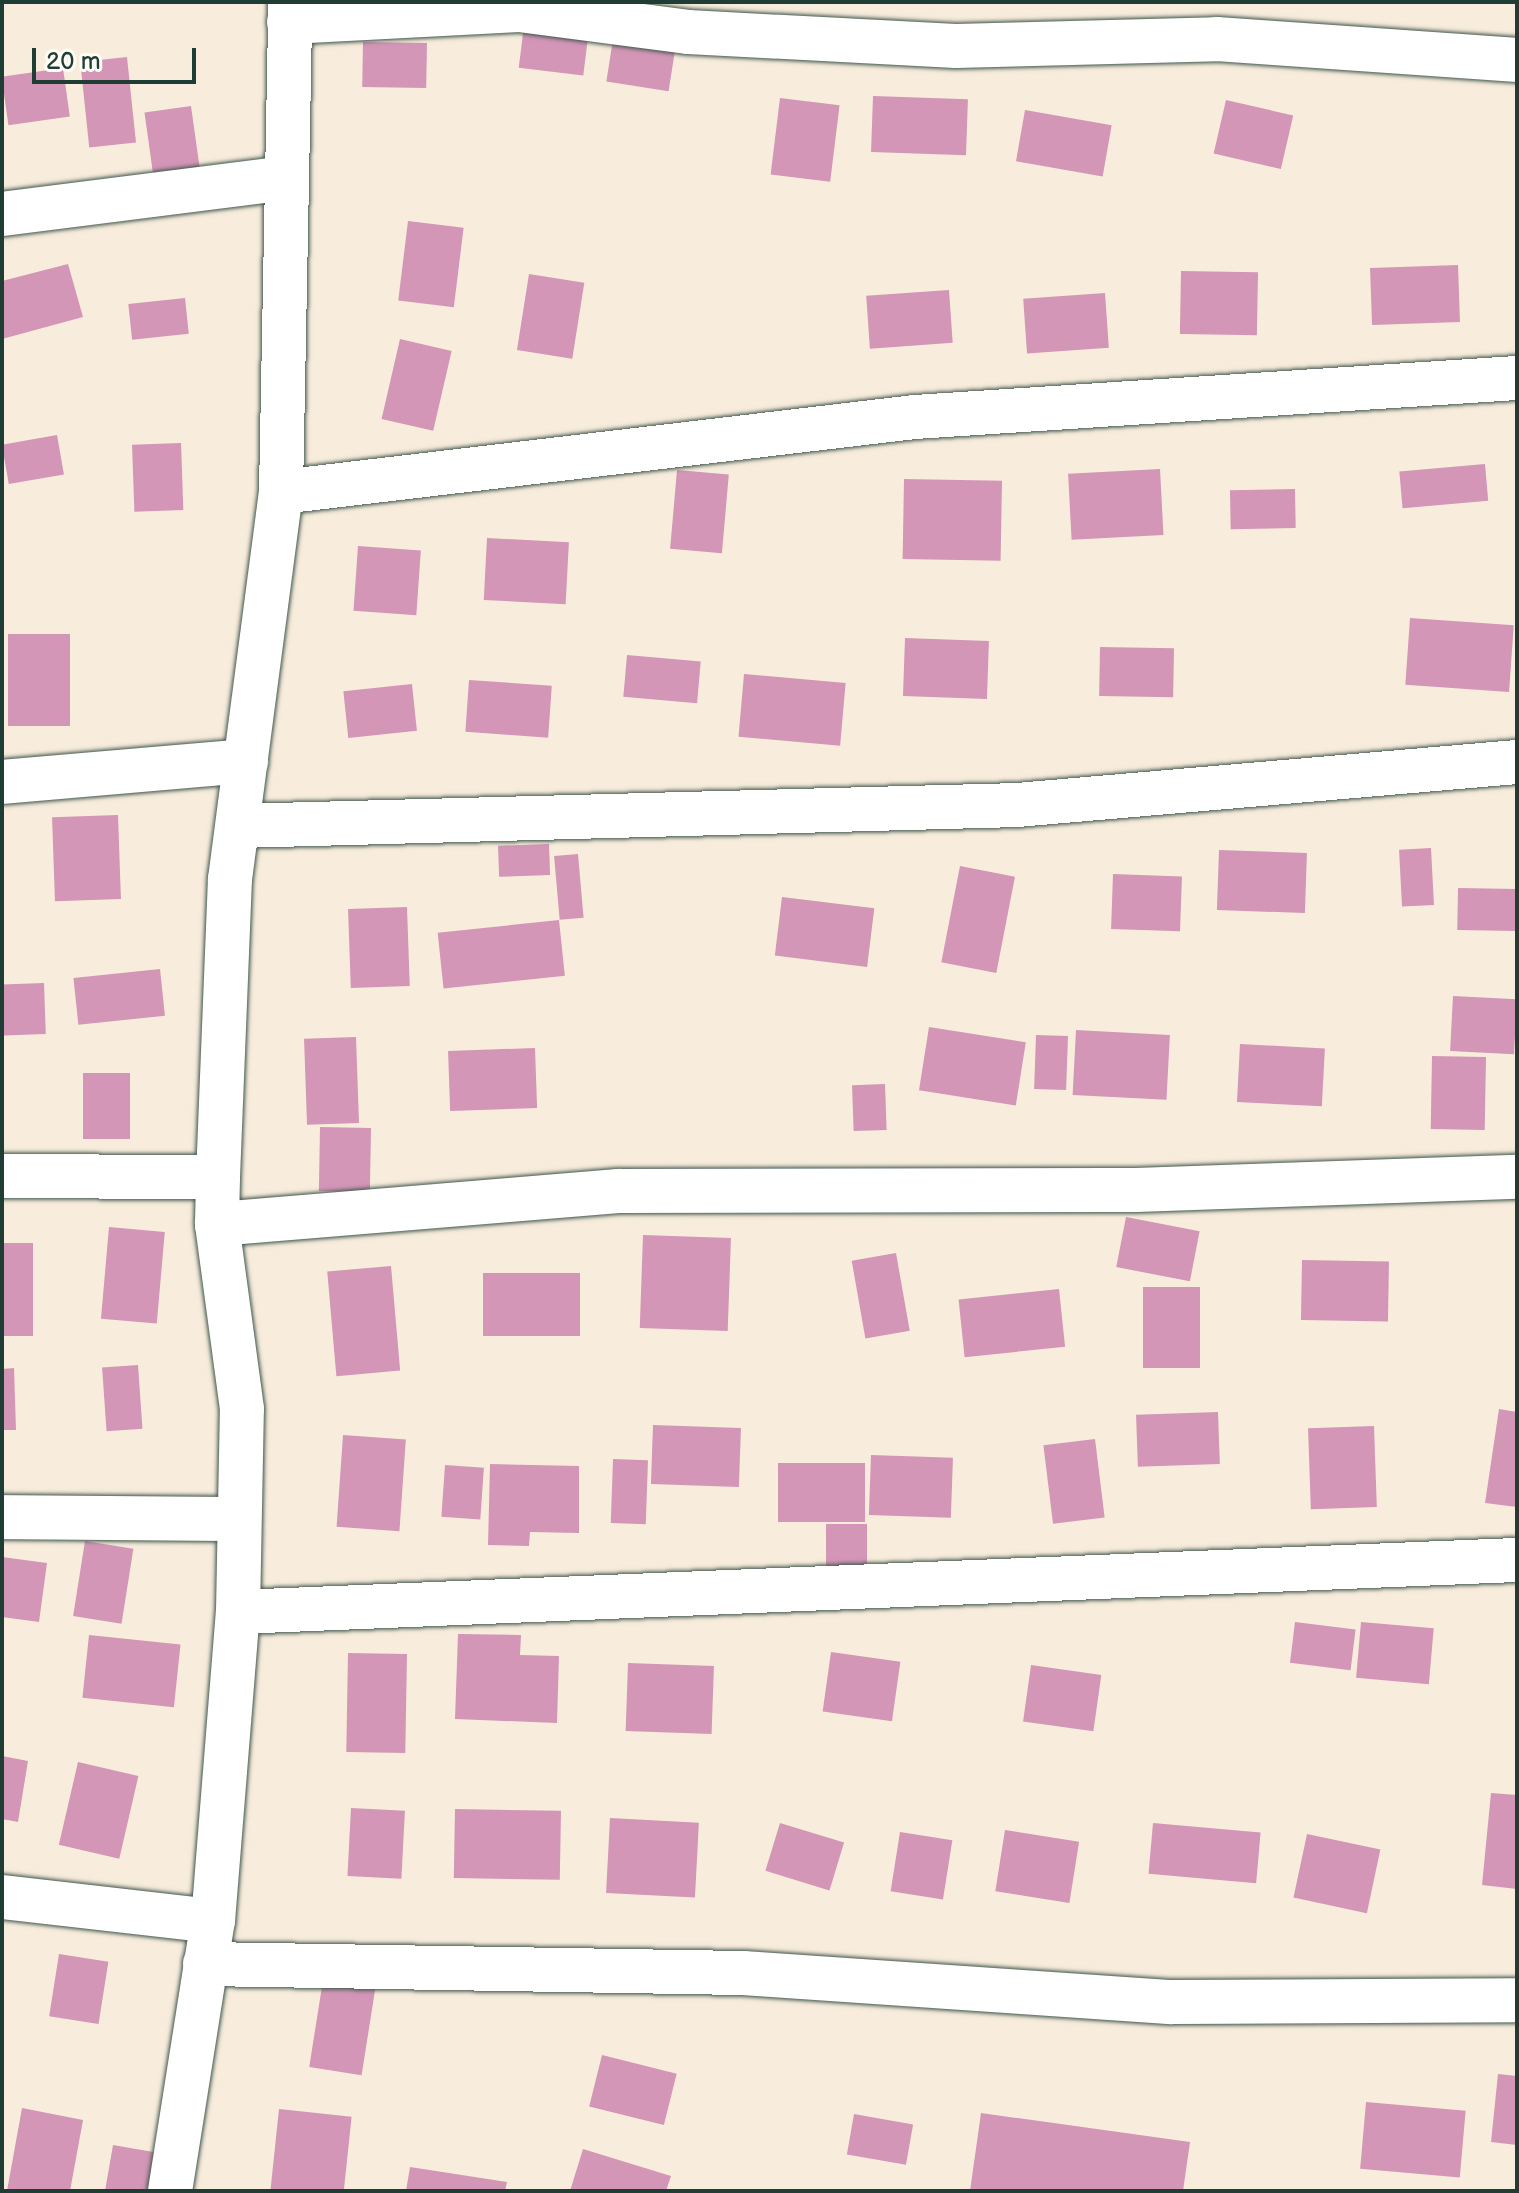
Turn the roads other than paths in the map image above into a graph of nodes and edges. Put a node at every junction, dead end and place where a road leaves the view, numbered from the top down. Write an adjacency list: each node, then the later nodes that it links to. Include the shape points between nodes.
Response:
1 (531, 6): 2 (street); 3 (street, via 688,32 956,46 1217,39)
2 (290, 12): 4 (street)
3 (1517, 60)
4 (286, 178): 5 (street); 7 (street)
5 (2, 214)
6 (1517, 378): 7 (street, via 915,417)
7 (281, 492): 8 (street)
8 (246, 761): 10 (street); 11 (street)
9 (1517, 762): 11 (street, via 1017,805)
10 (2, 782)
11 (238, 826): 13 (street)
12 (2, 1176): 13 (street)
13 (218, 1177): 15 (street)
14 (1517, 1177): 15 (street, via 1136,1190 618,1191)
15 (217, 1224): 17 (street, via 242,1409)
16 (2, 1517): 17 (street)
17 (237, 1519): 19 (street)
18 (1517, 1560): 19 (street)
19 (238, 1612): 21 (street)
20 (2, 1897): 21 (street)
21 (213, 1921): 22 (street)
22 (205, 1964): 23 (street, via 743,1973 1172,2002); 24 (street)
23 (1517, 2000)
24 (170, 2191)

